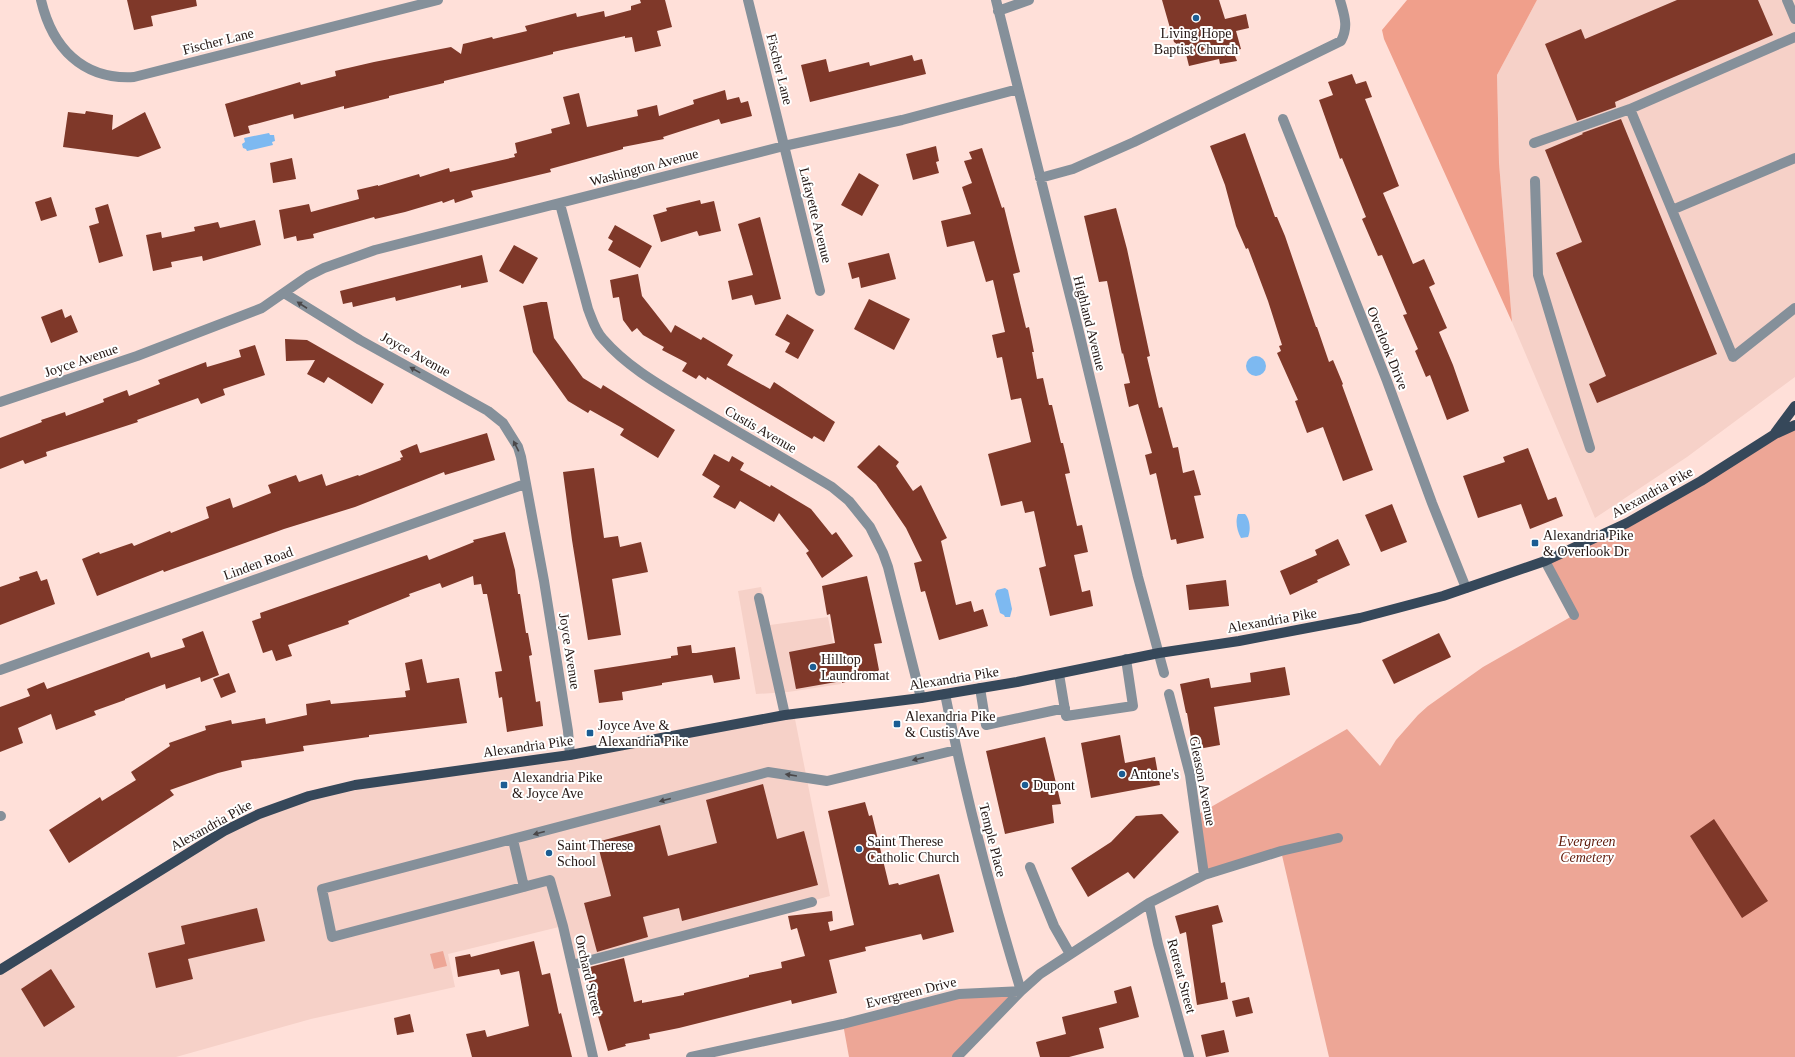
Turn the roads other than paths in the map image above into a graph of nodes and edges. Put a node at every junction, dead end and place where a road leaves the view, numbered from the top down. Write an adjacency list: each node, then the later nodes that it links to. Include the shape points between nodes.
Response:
1 (41, 0): 2 (street, Fischer Lane, via 51,30 63,50 70,56 96,71 134,77)
2 (438, 0)
3 (748, 0): 15 (street, Fischer Lane)
4 (996, 0): 8 (street, Highland Avenue)
5 (1029, 0): 8 (street)
6 (1340, 0): 17 (street, via 1346,22 1341,41 1127,145 1073,169)
7 (1787, 0): 9 (street)
8 (998, 11): 11 (street, Highland Avenue)
9 (1795, 19)
10 (1795, 37): 12 (street)
11 (1018, 89): 15 (street, Washington Avenue, via 902,120); 17 (street, Highland Avenue)
12 (1630, 109): 14 (street); 20 (street)
13 (1283, 119): 31 (street, Overlook Drive)
14 (1534, 143)
15 (784, 146): 19 (street, Washington Avenue); 21 (street, Lafayette Avenue)
16 (1795, 158): 20 (street)
17 (1040, 178): 34 (street, Highland Avenue)
18 (1535, 181): 28 (street, via 1538,275)
19 (560, 204): 22 (street, Washington Avenue, via 358,256 319,271); 42 (street, Custis Avenue, via 588,309 594,326 608,346 664,388 832,487 849,501 870,526 888,567)
20 (1672, 210): 23 (street, via 1733,357)
21 (820, 291)
22 (284, 293): 24 (street, Joyce Avenue, via 253,312 136,356); 29 (street, Joyce Avenue, one-way to 22, via 518,447 503,423 475,404 360,340)
23 (1795, 308)
24 (0, 402)
25 (1795, 406): 27 (main road, Alexandria Pike)
26 (1795, 425): 27 (main road, Alexandria Pike)
27 (1775, 434): 30 (main road, Alexandria Pike, via 1701,481 1627,523)
28 (1590, 448)
29 (525, 484): 36 (street, Linden Road); 46 (street, Joyce Avenue, via 545,588)
30 (1544, 562): 31 (main road, Alexandria Pike); 33 (street)
31 (1466, 588): 34 (main road, Alexandria Pike, via 1360,618)
32 (759, 598): 44 (street)
33 (1574, 614)
34 (1159, 653): 35 (main road, Alexandria Pike); 37 (street)
35 (1126, 659): 38 (main road, Alexandria Pike); 43 (street, via 1132,706 1066,716)
36 (0, 670)
37 (1164, 673)
38 (1058, 674): 39 (main road, Alexandria Pike); 43 (street)
39 (980, 688): 40 (main road, Alexandria Pike); 43 (street, via 986,725)
40 (945, 694): 42 (main road, Alexandria Pike); 45 (street, Temple Place)
41 (1169, 694): 50 (street, Gleason Avenue, via 1190,775)
42 (921, 698): 44 (main road, Alexandria Pike)
43 (1065, 708)
44 (785, 715): 46 (main road, Alexandria Pike)
45 (956, 750): 48 (street, one-way to 48, via 827,781 768,772); 57 (street, Temple Place, via 996,908)
46 (570, 755): 56 (main road, Alexandria Pike, via 355,785 309,796 259,814 201,844)
47 (1338, 838): 50 (street, via 1281,851)
48 (513, 840): 51 (street); 51 (street, via 322,889 332,937)
49 (1030, 867): 54 (street, via 1054,926)
50 (1204, 875): 53 (street)
51 (524, 887): 55 (street, Orchard Street, via 550,880)
52 (812, 902): 55 (street)
53 (1149, 903): 54 (street); 62 (street, Retreat Street)
54 (1070, 954): 57 (street, via 1040,974)
55 (572, 965): 59 (street, Orchard Street)
56 (0, 970)
57 (1021, 991): 58 (street, Evergreen Drive, via 960,994); 61 (street)
58 (728, 1053): 60 (street, Evergreen Drive)
59 (593, 1057)
60 (691, 1057)
61 (957, 1057)
62 (1188, 1057)

